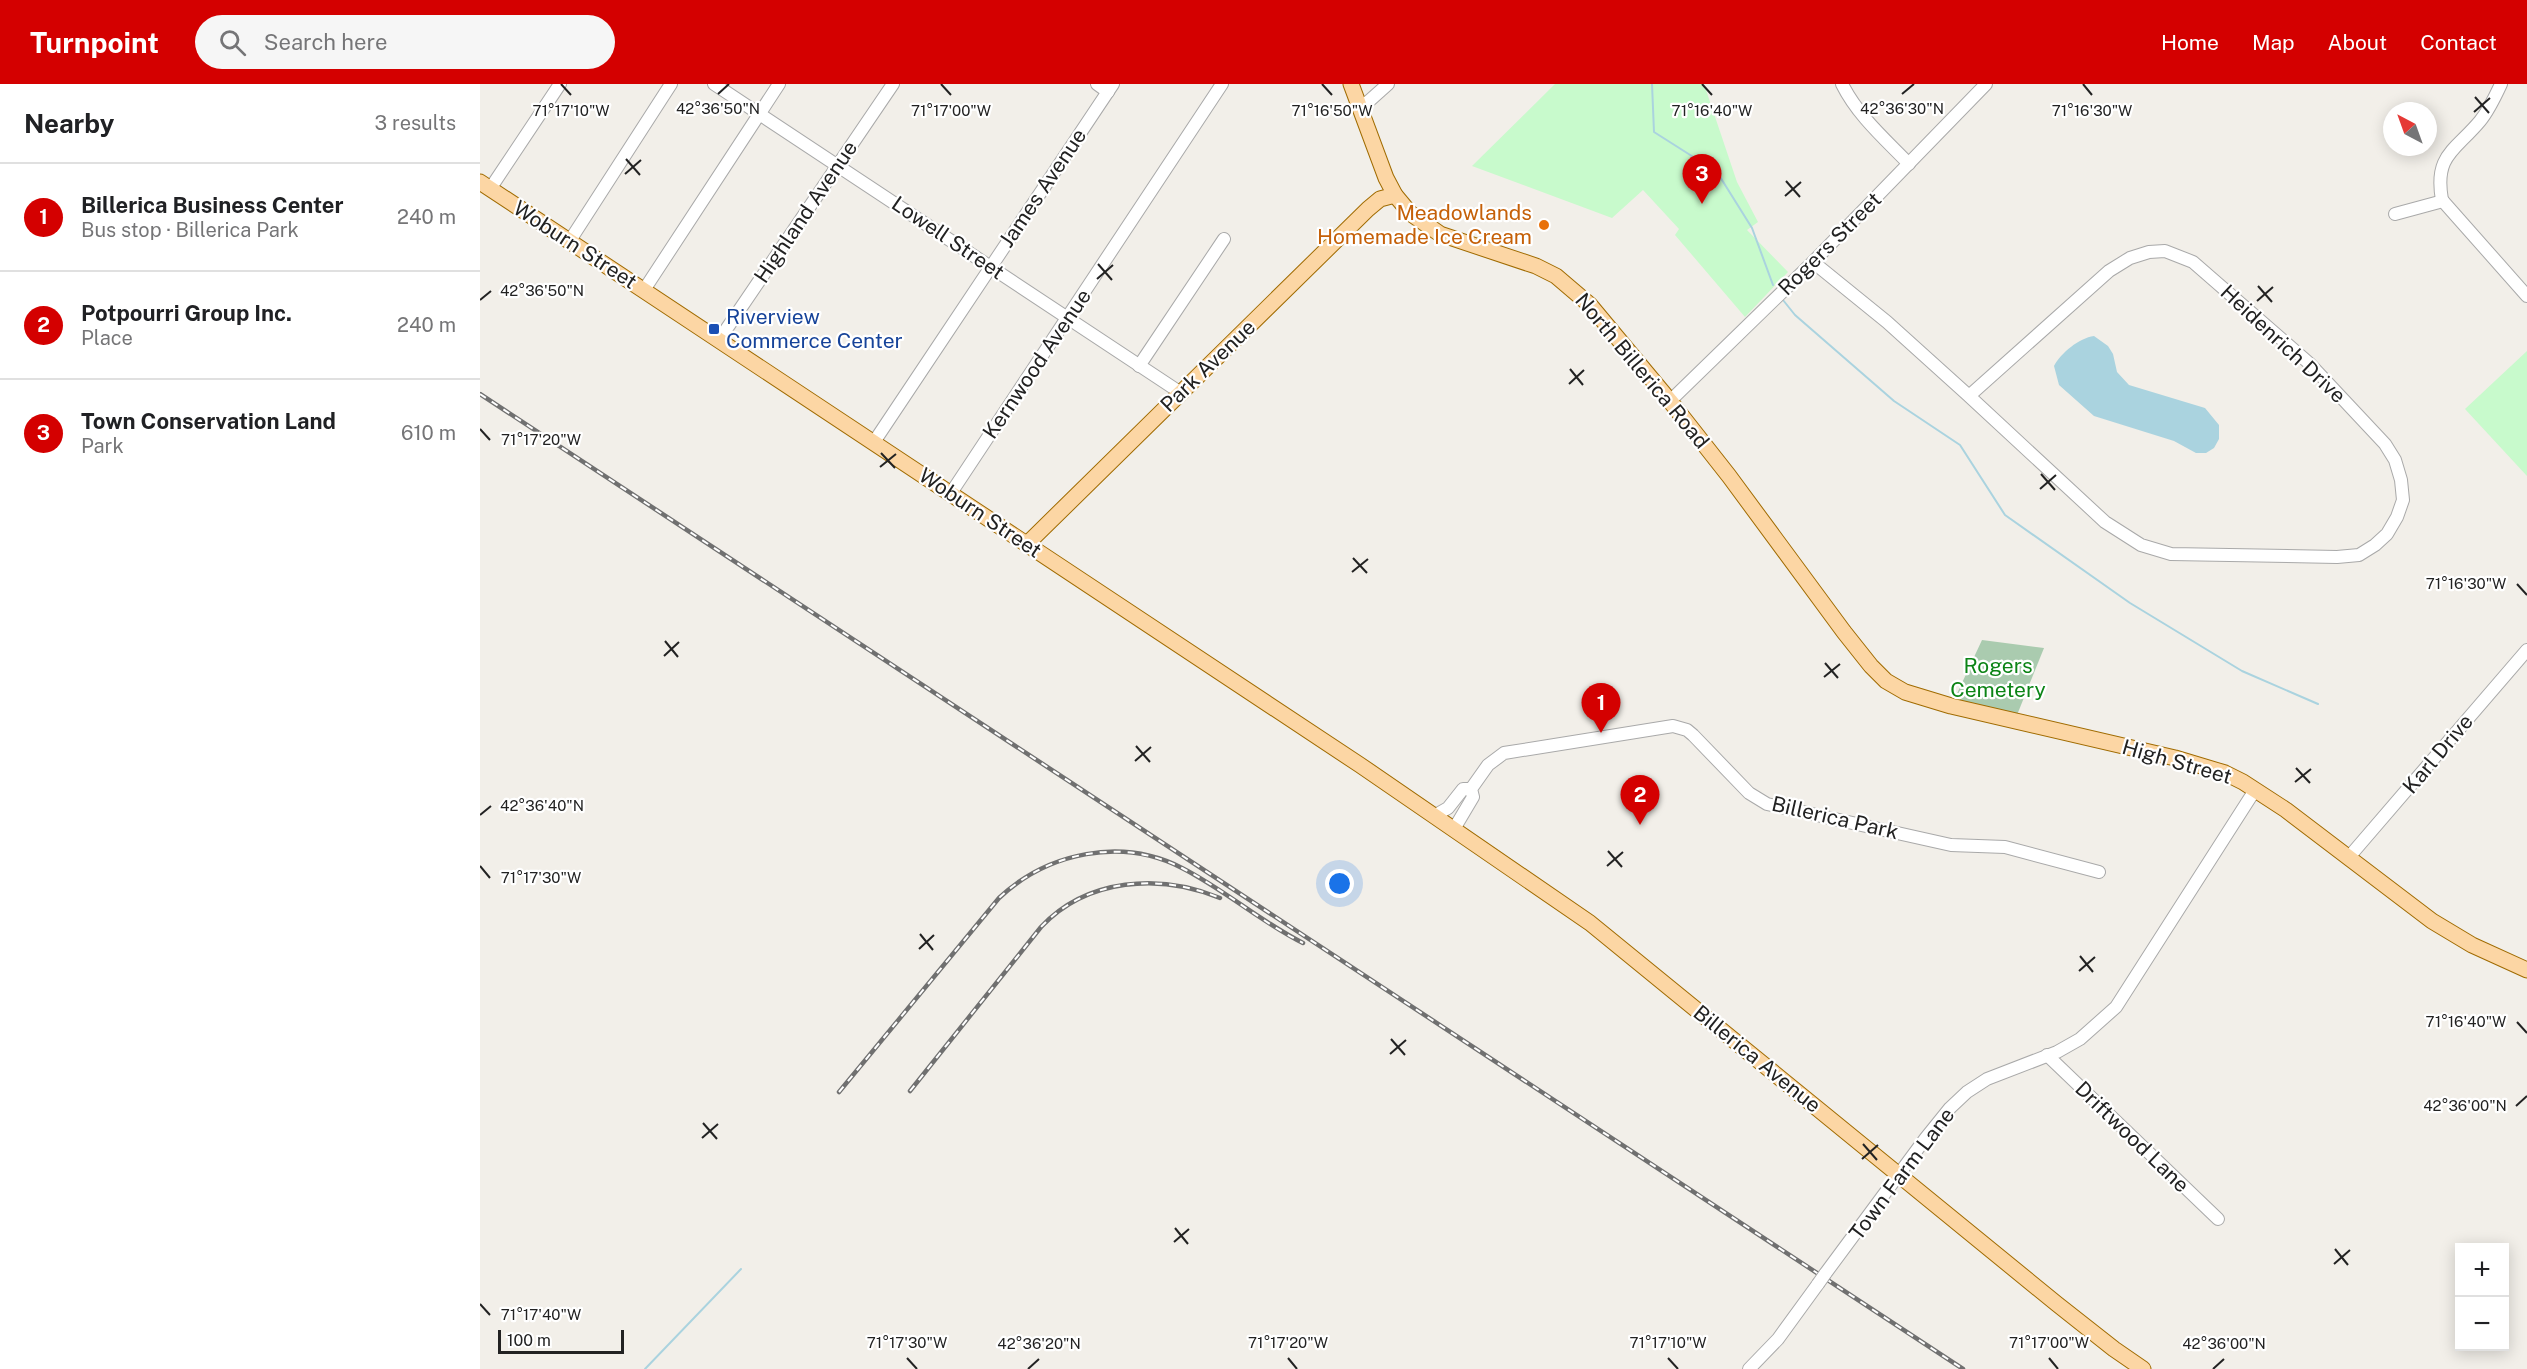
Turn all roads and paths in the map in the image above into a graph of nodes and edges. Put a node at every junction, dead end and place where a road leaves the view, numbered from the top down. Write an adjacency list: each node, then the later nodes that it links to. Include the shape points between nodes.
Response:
1 (560, 84): 18 (street)
2 (671, 84): 23 (street)
3 (714, 84): 15 (street, Lowell Street)
4 (779, 84): 15 (street)
5 (893, 84): 17 (street, Highland Avenue)
6 (1097, 84): 13 (street)
7 (1222, 84): 28 (street, Kernwood Avenue)
8 (1351, 84): 14 (main road, North Billerica Road)
9 (1388, 84): 14 (street)
10 (1842, 84): 16 (street, via 1850,100)
11 (1986, 84): 16 (street, Rogers Street)
12 (2501, 84): 20 (street, via 2495,99 2451,149 2442,167 2439,183)
13 (1110, 88): 25 (street, James Avenue)
14 (1360, 106): 19 (main road, North Billerica Road)
15 (759, 113): 17 (street, Lowell Street); 26 (street)
16 (1909, 164): 24 (street, Rogers Street)
17 (838, 166): 25 (street, Lowell Street); 29 (street, Highland Avenue)
18 (485, 185): 23 (main road, Woburn Street)
19 (1395, 195): 31 (main road, Park Avenue, via 1380,199 1368,209); 33 (main road, North Billerica Road, via 1410,213 1440,234 1536,266 1571,287)
20 (2443, 201): 21 (street); 27 (street)
21 (2395, 214)
22 (1224, 239): 30 (street)
23 (569, 242): 26 (main road, Woburn Street)
24 (1813, 262): 32 (street, Heidenrich Drive); 33 (street, Rogers Street)
25 (991, 266): 28 (street, Lowell Street); 34 (street, James Avenue)
26 (644, 290): 29 (main road, Woburn Street)
27 (2527, 296)
28 (1068, 318): 30 (street, Lowell Street); 35 (street, Kernwood Avenue)
29 (719, 340): 34 (main road, Woburn Street)
30 (1139, 366): 31 (street, Lowell Street)
31 (1181, 393): 36 (main road, Park Avenue)
32 (1969, 396): 32 (street, Heidenrich Drive, via 2105,522 2140,545 2171,554 2359,555 2387,534 2403,500 2395,460 2385,444 2310,364 2193,262 2165,251 2130,258 2109,271)
33 (1670, 401): 38 (main road, North Billerica Road, via 1870,666)
34 (874, 442): 35 (main road, Woburn Street)
35 (951, 493): 36 (main road, Woburn Street)
36 (1027, 544): 39 (main road, Woburn Street)
37 (2527, 650): 44 (street, Karl Drive)
38 (1886, 681): 41 (main road, High Street, via 1905,692 1943,704 2203,766)
39 (1360, 765): 42 (main road, Billerica Avenue)
40 (1471, 789): 42 (street, Billerica Park, via 1463,789 1448,808); 43 (street, Billerica Park, via 1473,797); 45 (street, Billerica Park, via 1488,765 1512,750 1673,726 1687,730 1749,793 1767,804 1951,845 2005,847)
41 (2255, 790): 44 (main road, High Street); 47 (street, Town Farm Lane, via 2116,1007 2080,1039)
42 (1434, 816): 43 (main road, Billerica Avenue)
43 (1454, 829): 48 (main road, Billerica Avenue, via 1590,923)
44 (2349, 857): 46 (main road, High Street, via 2432,921)
45 (2099, 872)
46 (2527, 970)
47 (2047, 1055): 48 (street, Town Farm Lane, via 1967,1092); 49 (street, Driftwood Lane)
48 (1898, 1174): 50 (street, Town Farm Lane, via 1778,1339); 51 (main road, Billerica Avenue)
49 (2217, 1219)
50 (1749, 1369)
51 (2143, 1369)

